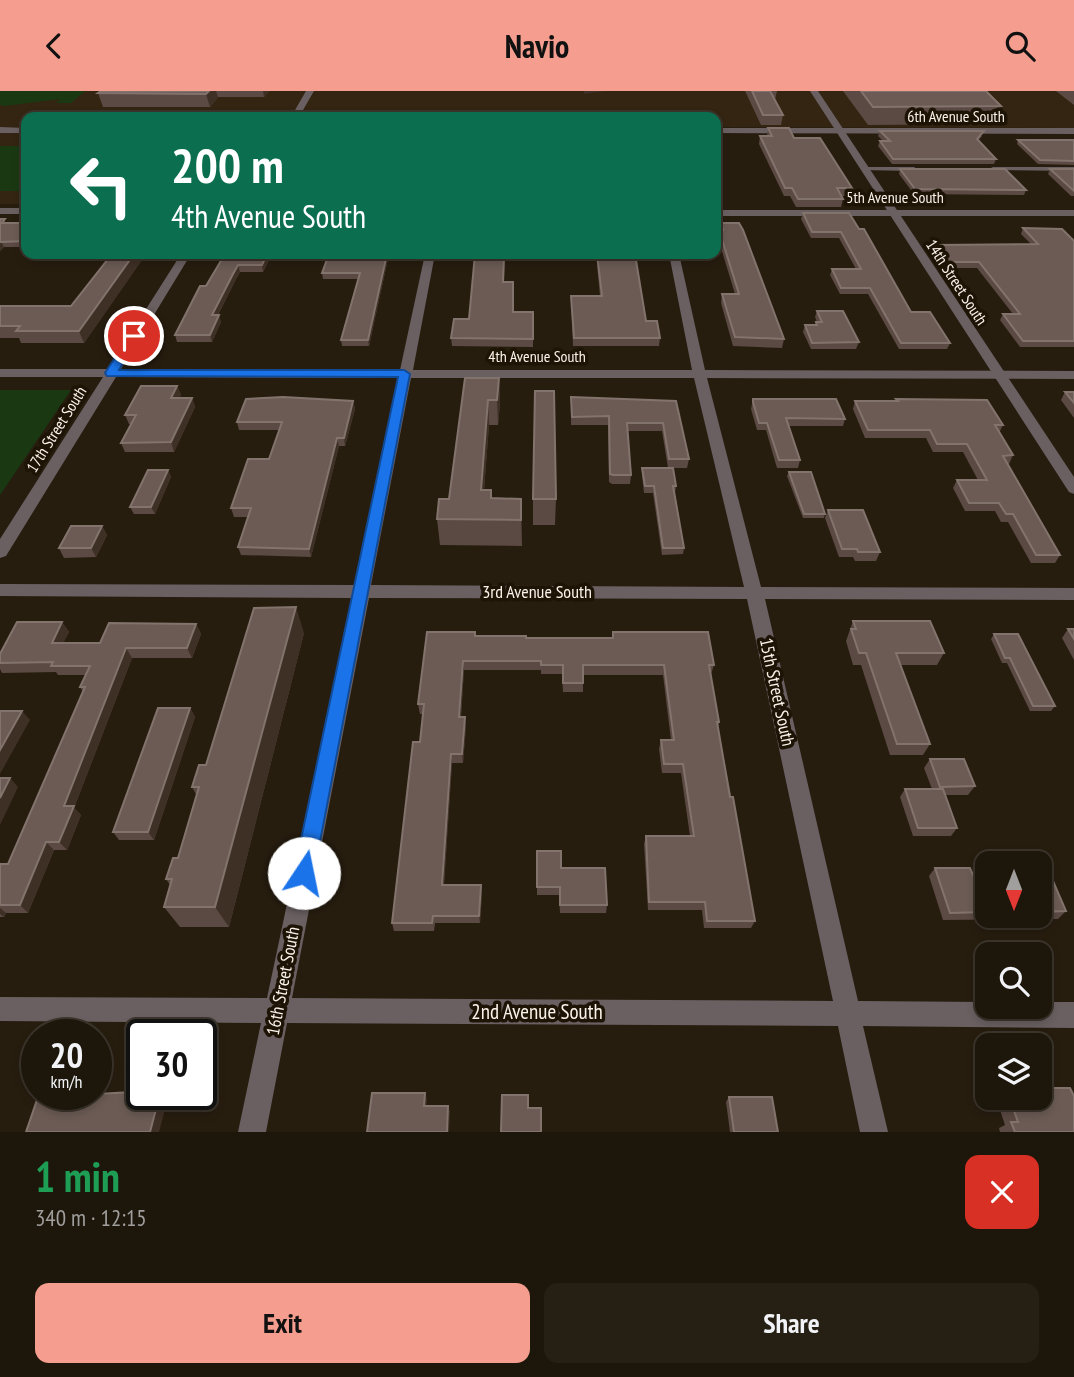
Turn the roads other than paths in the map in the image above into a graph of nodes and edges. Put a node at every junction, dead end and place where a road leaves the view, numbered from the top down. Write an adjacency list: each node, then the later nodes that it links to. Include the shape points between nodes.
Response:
1 (310, 91): 3 (street)
2 (814, 91): 4 (street, 14th Street South)
3 (298, 112)
4 (839, 130): 7 (street, 6th Avenue South); 8 (street, 6th Avenue South); 9 (street, 14th Street South)
5 (0, 131): 6 (street)
6 (21, 131)
7 (721, 131)
8 (1074, 131)
9 (864, 169): 10 (lane); 15 (street, 14th Street South)
10 (923, 169)
11 (992, 169): 12 (lane)
12 (1074, 169)
13 (0, 211): 14 (street)
14 (21, 211)
15 (893, 212): 16 (street, 5th Avenue South); 17 (street, 5th Avenue South); 26 (street, 14th Street South)
16 (721, 213)
17 (1069, 213): 18 (street)
18 (1074, 223)
19 (183, 259): 23 (street, 17th Street South)
20 (429, 259): 24 (street, 16th Street South)
21 (675, 259): 25 (street, 15th Street South)
22 (0, 373): 23 (street, 4th Avenue South)
23 (111, 373): 24 (street, 4th Avenue South); 29 (street, 17th Street South)
24 (404, 374): 25 (street, 4th Avenue South); 31 (street, 16th Street South)
25 (699, 374): 26 (street, 4th Avenue South); 32 (street, 15th Street South)
26 (999, 375): 27 (street, 4th Avenue South); 28 (street, 14th Street South)
27 (1074, 375)
28 (1074, 489)
29 (0, 552)
30 (0, 590): 31 (street, 3rd Avenue South)
31 (360, 591): 32 (street, 3rd Avenue South); 35 (street, 16th Street South)
32 (755, 593): 33 (street, 3rd Avenue South); 36 (street, 15th Street South)
33 (1074, 594)
34 (0, 1009): 35 (street, 2nd Avenue South)
35 (277, 1011): 36 (street, 2nd Avenue South); 38 (street, 16th Street South)
36 (846, 1014): 37 (street, 2nd Avenue South); 39 (street, 15th Street South)
37 (1074, 1014)
38 (252, 1132)
39 (874, 1132)

